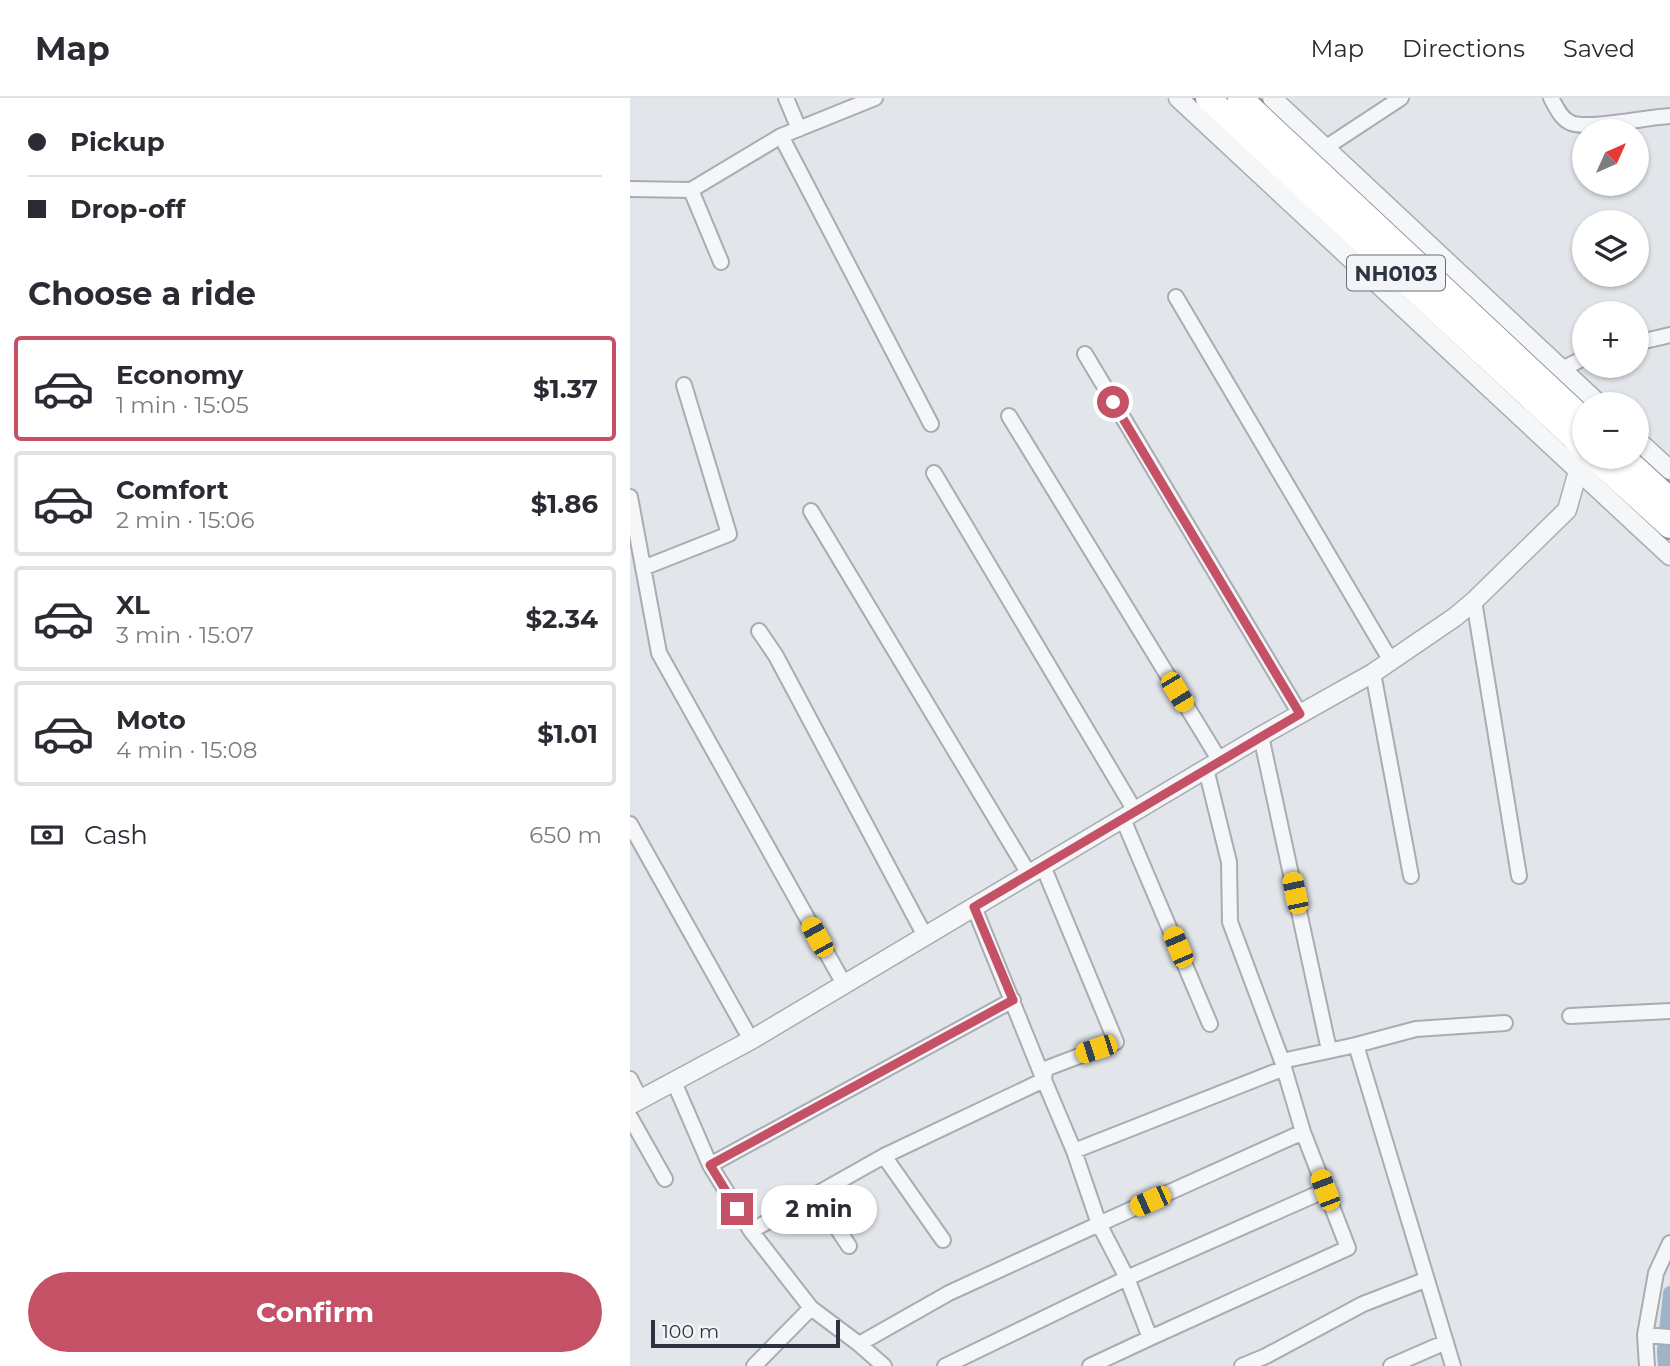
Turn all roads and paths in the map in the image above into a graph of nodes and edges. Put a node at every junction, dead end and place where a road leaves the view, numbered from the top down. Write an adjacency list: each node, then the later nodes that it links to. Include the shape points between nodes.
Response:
1 (786, 98): 10 (street)
2 (875, 98): 10 (street)
3 (1178, 98): 28 (street)
4 (1208, 98): 27 (highway, NH0103)
5 (1240, 98): 26 (highway, NH0103)
6 (1272, 98): 12 (street)
7 (1402, 98): 12 (street)
8 (1551, 98): 9 (street, via 1572,124)
9 (1670, 116)
10 (799, 129): 11 (street)
11 (780, 136): 14 (street); 25 (street)
12 (1325, 148): 21 (street)
13 (630, 189): 14 (street)
14 (691, 190): 15 (street)
15 (720, 262)
16 (1176, 297): 45 (street)
17 (1670, 335): 18 (street)
18 (1649, 340)
19 (1085, 354): 47 (street)
20 (1572, 364): 21 (street)
21 (1562, 369): 23 (street)
22 (684, 385): 42 (street, via 730,534)
23 (1587, 392)
24 (1009, 416): 49 (street)
25 (931, 424)
26 (1572, 433)
27 (1572, 434)
28 (1572, 435)
29 (1649, 451): 34 (street)
30 (1577, 469): 43 (street, via 1567,510)
31 (1602, 469): 41 (street)
32 (1610, 469): 39 (highway, NH0103)
33 (1636, 469): 37 (highway)
34 (1670, 470)
35 (934, 473): 50 (street)
36 (630, 497): 40 (street)
37 (1670, 500)
38 (811, 510): 52 (street)
39 (1670, 526)
40 (634, 542): 42 (street)
41 (1670, 556)
42 (643, 568): 57 (street, via 659,653)
43 (1474, 601): 45 (street); 54 (street)
44 (759, 631): 56 (street)
45 (1391, 661): 46 (street)
46 (1373, 673): 47 (street); 53 (street)
47 (1300, 714): 48 (street)
48 (1261, 736): 49 (street); 65 (street)
49 (1213, 765): 50 (street); 66 (street, via 1229,862 1230,922)
50 (1129, 815): 52 (street); 62 (street)
51 (630, 824): 63 (street)
52 (1036, 870): 55 (street); 68 (street, via 1116,1042 1045,1069)
53 (1411, 876)
54 (1519, 876)
55 (974, 907): 56 (street); 58 (street)
56 (925, 936): 57 (street)
57 (844, 984): 63 (street)
58 (1013, 1000): 68 (street); 75 (street)
59 (1670, 1011): 60 (street)
60 (1570, 1017)
61 (1505, 1023): 64 (street, via 1416,1029)
62 (1210, 1024)
63 (751, 1040): 69 (street)
64 (1356, 1045): 65 (street); 85 (street)
65 (1329, 1050): 66 (street)
66 (1282, 1065): 72 (street); 73 (street)
67 (630, 1079): 70 (street)
68 (1044, 1080): 73 (street); 74 (street)
69 (674, 1082): 70 (street); 75 (street)
70 (635, 1102)
71 (630, 1117): 76 (street)
72 (1303, 1132): 77 (street); 79 (street)
73 (1074, 1151): 79 (street)
74 (884, 1156): 78 (street); 81 (street)
75 (710, 1165): 80 (street)
76 (665, 1180)
77 (1325, 1190): 84 (street); 89 (street, via 1348,1248)
78 (815, 1195): 80 (street); 83 (street)
79 (1099, 1224): 84 (street); 91 (street, via 949,1293)
80 (751, 1230): 86 (street)
81 (943, 1240)
82 (1670, 1243): 87 (street, via 1656,1273)
83 (849, 1246)
84 (1128, 1278): 89 (street); 94 (street)
85 (1426, 1280): 90 (street); 96 (street, via 1363,1304)
86 (811, 1308): 91 (street); 92 (street)
87 (1645, 1335): 88 (street); 99 (street)
88 (1670, 1337)
89 (1150, 1338): 95 (street)
90 (1446, 1342): 97 (street); 98 (street)
91 (859, 1344): 93 (street)
92 (754, 1366)
93 (884, 1366)
94 (945, 1366)
95 (1090, 1366)
96 (1242, 1366)
97 (1391, 1366)
98 (1453, 1366)
99 (1647, 1366)

